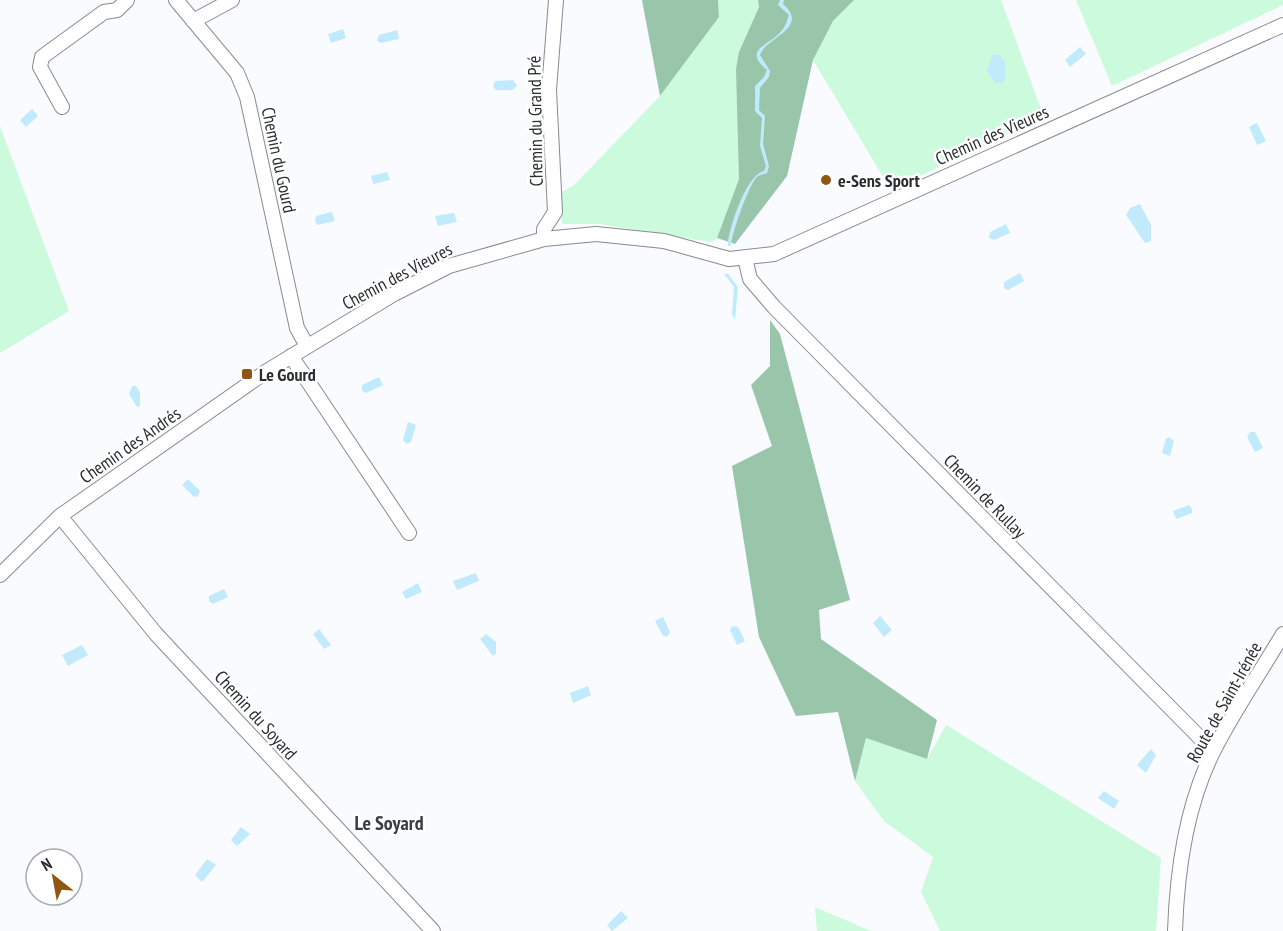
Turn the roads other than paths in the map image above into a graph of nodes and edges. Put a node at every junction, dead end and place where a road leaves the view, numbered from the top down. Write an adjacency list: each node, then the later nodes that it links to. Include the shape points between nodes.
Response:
1 (127, 0): 7 (street, via 42,57 40,67)
2 (176, 0): 5 (street, Chemin du Gourd)
3 (232, 0): 5 (street)
4 (556, 0): 8 (street, Chemin du Grand Pré, via 549,90 555,212 544,229)
5 (193, 21): 10 (street, Chemin du Gourd, via 237,73 247,97 297,328)
6 (1283, 25): 9 (street, Chemin des Vieures, via 774,254)
7 (62, 107)
8 (544, 239): 9 (street, Chemin des Vieures, via 596,234 664,241 729,259); 10 (street, Chemin des Vieures, via 449,266)
9 (745, 258): 16 (street, Chemin de Rullay, via 750,279 774,307)
10 (307, 346): 11 (street, Chemin des Andrés)
11 (291, 356): 12 (street, Chemin des Andrés); 13 (street)
12 (60, 516): 14 (street, Chemin des Andrés); 17 (street, Chemin du Soyard, via 156,634)
13 (410, 533)
14 (0, 575)
15 (1283, 634): 16 (street, Route de Saint-Irénée)
16 (1213, 751): 18 (street, Route de Saint-Irénée, via 1183,845)
17 (433, 931)
18 (1175, 931)

